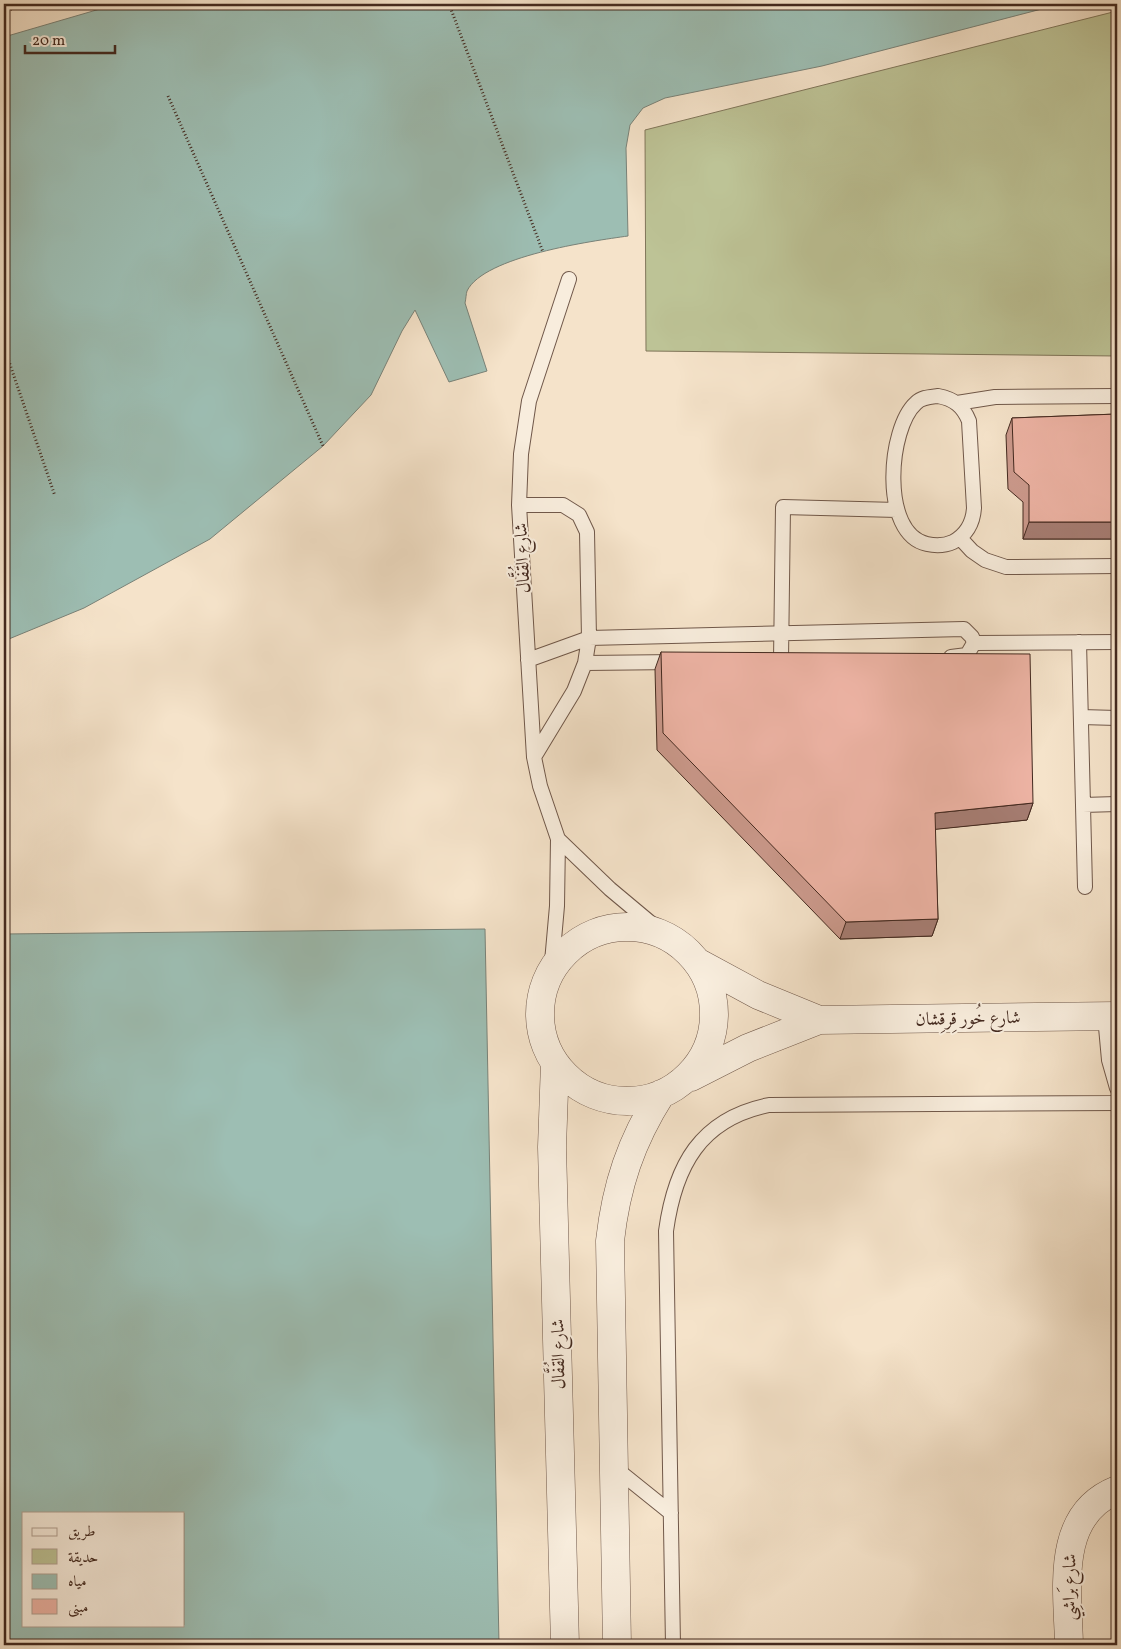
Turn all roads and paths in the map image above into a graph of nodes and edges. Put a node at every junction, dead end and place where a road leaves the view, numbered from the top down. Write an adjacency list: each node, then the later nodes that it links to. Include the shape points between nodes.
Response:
1 (30, 4): 3 (path)
2 (449, 4): 5 (path)
3 (4, 11)
4 (168, 96): 10 (path)
5 (544, 252)
6 (569, 280): 12 (lane, شارع القُفَّال, via 530,400 521,454)
7 (4, 348): 11 (path)
8 (1117, 396): 9 (lane, via 996,397)
9 (957, 403): 13 (lane, via 948,398 927,397 917,401 909,411 902,424 895,459); 14 (lane, via 965,410 971,432 974,508 968,529)
10 (323, 446)
11 (55, 496)
12 (519, 504): 17 (lane, via 562,505 572,508 584,523 587,532); 22 (lane, شارع القُفَّال)
13 (897, 510): 14 (lane, via 904,529 924,544 936,546); 16 (lane, via 783,507)
14 (960, 538): 15 (lane, via 985,560 1006,567)
15 (1117, 566)
16 (782, 633): 17 (lane); 20 (lane, via 957,628 969,632); 23 (lane)
17 (589, 638): 22 (lane); 25 (lane)
18 (1079, 642): 19 (lane); 20 (lane); 26 (lane)
19 (1117, 642)
20 (974, 643): 21 (lane, via 967,655)
21 (936, 658)
22 (528, 660): 28 (lane, شارع القُفَّال)
23 (781, 660)
24 (693, 662): 25 (lane)
25 (585, 663): 28 (lane, via 574,691)
26 (1081, 717): 27 (lane); 30 (lane)
27 (1117, 718)
28 (534, 757): 31 (lane, شارع القُفَّال)
29 (1117, 804): 30 (lane)
30 (1083, 805): 32 (lane)
31 (558, 839): 33 (lane, شارع القُفَّال); 35 (lane, شارع القُفَّال, via 557,906)
32 (1085, 887)
33 (665, 935): 34 (street, via 684,947); 35 (street, via 622,927 600,931 580,940)
34 (699, 963): 37 (street, شارع خُور قِرقِشان, via 758,995); 39 (street, via 709,983 714,1004 714,1027 708,1048 696,1067)
35 (550, 973): 38 (street, via 542,994 540,1018 544,1041)
36 (1111, 1016): 37 (street, شارع خُور قِرقِشان); 40 (lane, via 1108,1060)
37 (819, 1020): 39 (street, شارع خُور قِرقِشان, via 748,1048)
38 (555, 1063): 39 (street, via 571,1081 591,1093 606,1097 638,1100); 45 (street, شارع القُفَّال, via 552,1147)
39 (671, 1088): 42 (street, via 644,1121 630,1149 613,1210 610,1241)
40 (1117, 1088)
41 (1117, 1103): 44 (lane, via 769,1105 734,1115 705,1136 693,1150 675,1187 666,1232)
42 (614, 1467): 44 (lane); 46 (street)
43 (1117, 1490): 48 (street, شارع بَراشِي, via 1096,1502 1084,1515 1070,1545 1067,1562)
44 (671, 1513): 47 (lane)
45 (565, 1645)
46 (617, 1645)
47 (673, 1645)
48 (1069, 1645)

